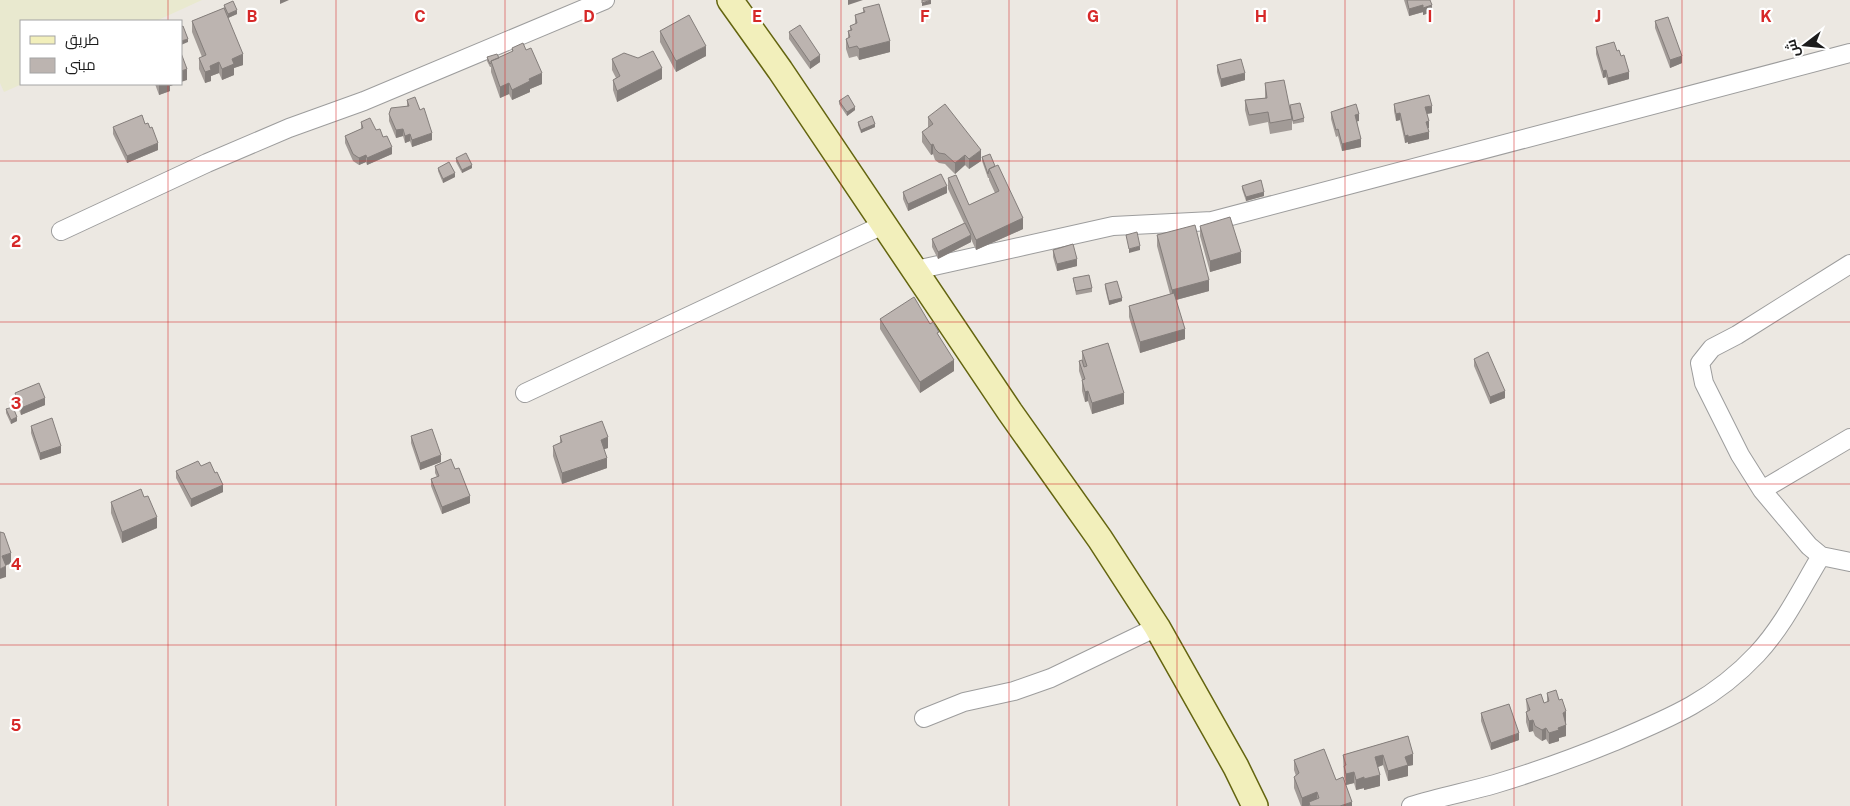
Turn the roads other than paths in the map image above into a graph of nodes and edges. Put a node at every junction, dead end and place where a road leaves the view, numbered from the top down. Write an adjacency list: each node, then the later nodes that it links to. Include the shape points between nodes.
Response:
1 (605, 0): 5 (street, via 364,101 280,132)
2 (730, 0): 4 (street)
3 (1850, 52): 7 (street, via 1212,221 1113,226)
4 (885, 224): 7 (street); 8 (street)
5 (61, 231)
6 (1850, 264): 10 (street, via 1712,348 1700,363 1704,383 1740,455)
7 (916, 270): 13 (street)
8 (525, 393)
9 (1850, 438): 10 (street)
10 (1762, 490): 11 (street)
11 (1821, 556): 12 (street); 16 (street, via 1780,625 1758,653 1734,677 1699,703 1563,762)
12 (1850, 562)
13 (1157, 627): 14 (street, via 1050,678 1014,691 964,702); 15 (street)
14 (924, 718)
15 (1255, 806)
16 (1411, 806)

